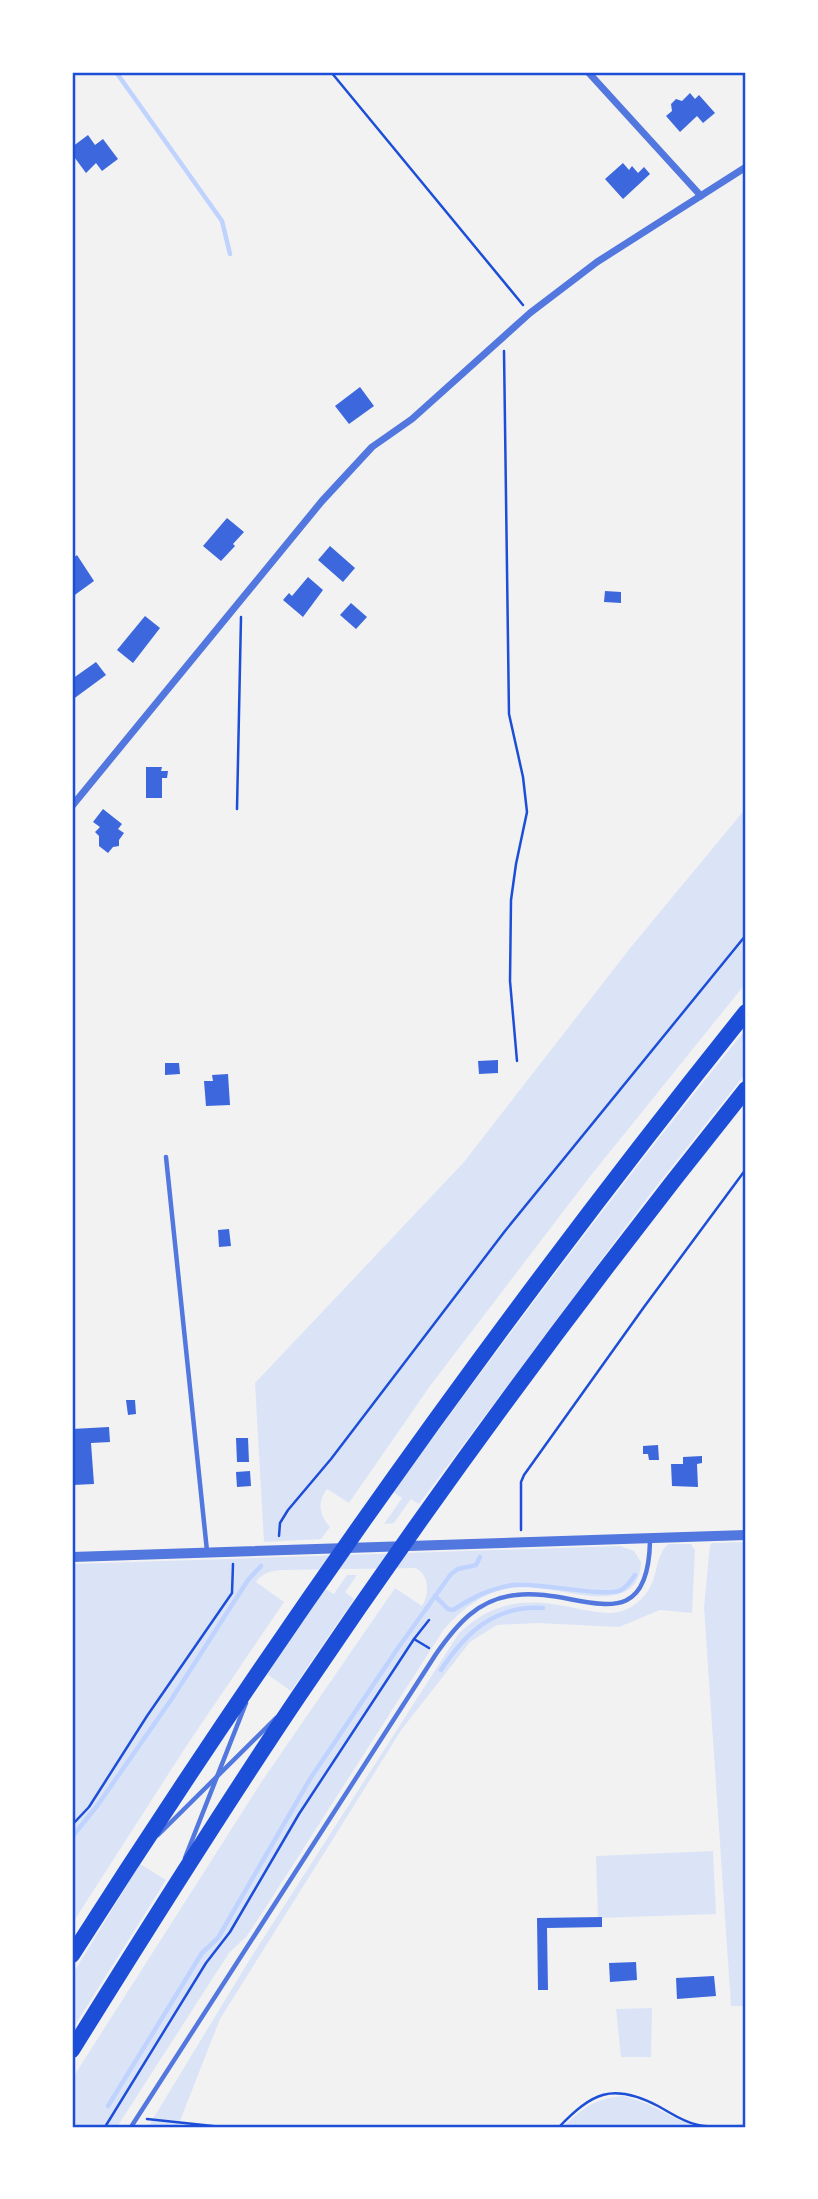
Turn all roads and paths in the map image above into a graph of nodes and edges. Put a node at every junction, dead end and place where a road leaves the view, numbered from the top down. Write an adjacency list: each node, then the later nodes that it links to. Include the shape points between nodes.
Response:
1 (331, 72): 5 (path)
2 (588, 72): 4 (street)
3 (746, 167): 4 (street)
4 (701, 196): 5 (street, via 597,262)
5 (530, 313): 6 (street)
6 (503, 337): 7 (street, via 412,419 372,447); 12 (path, via 509,714 527,813 512,900 509,981)
7 (238, 604): 8 (street); 9 (path, via 242,620)
8 (72, 806)
9 (237, 809)
10 (746, 935): 19 (path, via 505,1231 288,1510 281,1523)
11 (746, 1012): 26 (highway, via 442,1408)
12 (517, 1060)
13 (746, 1089): 27 (highway, via 606,1267)
14 (166, 1157): 20 (lane)
15 (746, 1169): 18 (path, via 524,1475)
16 (746, 1535): 17 (street)
17 (650, 1538): 18 (street); 25 (lane, via 645,1580 627,1600 608,1604 538,1594 507,1596 466,1616)
18 (521, 1542): 19 (street)
19 (280, 1549): 21 (street)
20 (207, 1552): 21 (street); 22 (street)
21 (234, 1552): 29 (path, via 232,1593 89,1807)
22 (72, 1557)
23 (429, 1620): 24 (path)
24 (414, 1639): 25 (path); 36 (path, via 306,1803 228,1936 200,1973)
25 (436, 1654): 34 (lane)
26 (260, 1667): 28 (lane); 30 (highway)
27 (299, 1695): 28 (lane); 31 (highway)
28 (217, 1776): 30 (lane); 31 (lane)
29 (72, 1825)
30 (132, 1860): 32 (highway)
31 (174, 1885): 33 (highway)
32 (72, 1955)
33 (72, 2050)
34 (137, 2118): 37 (lane); 38 (path)
35 (746, 2126): 39 (path, via 697,2125 648,2101 608,2094 583,2104)
36 (105, 2127)
37 (131, 2127)
38 (222, 2127)
39 (559, 2127)

